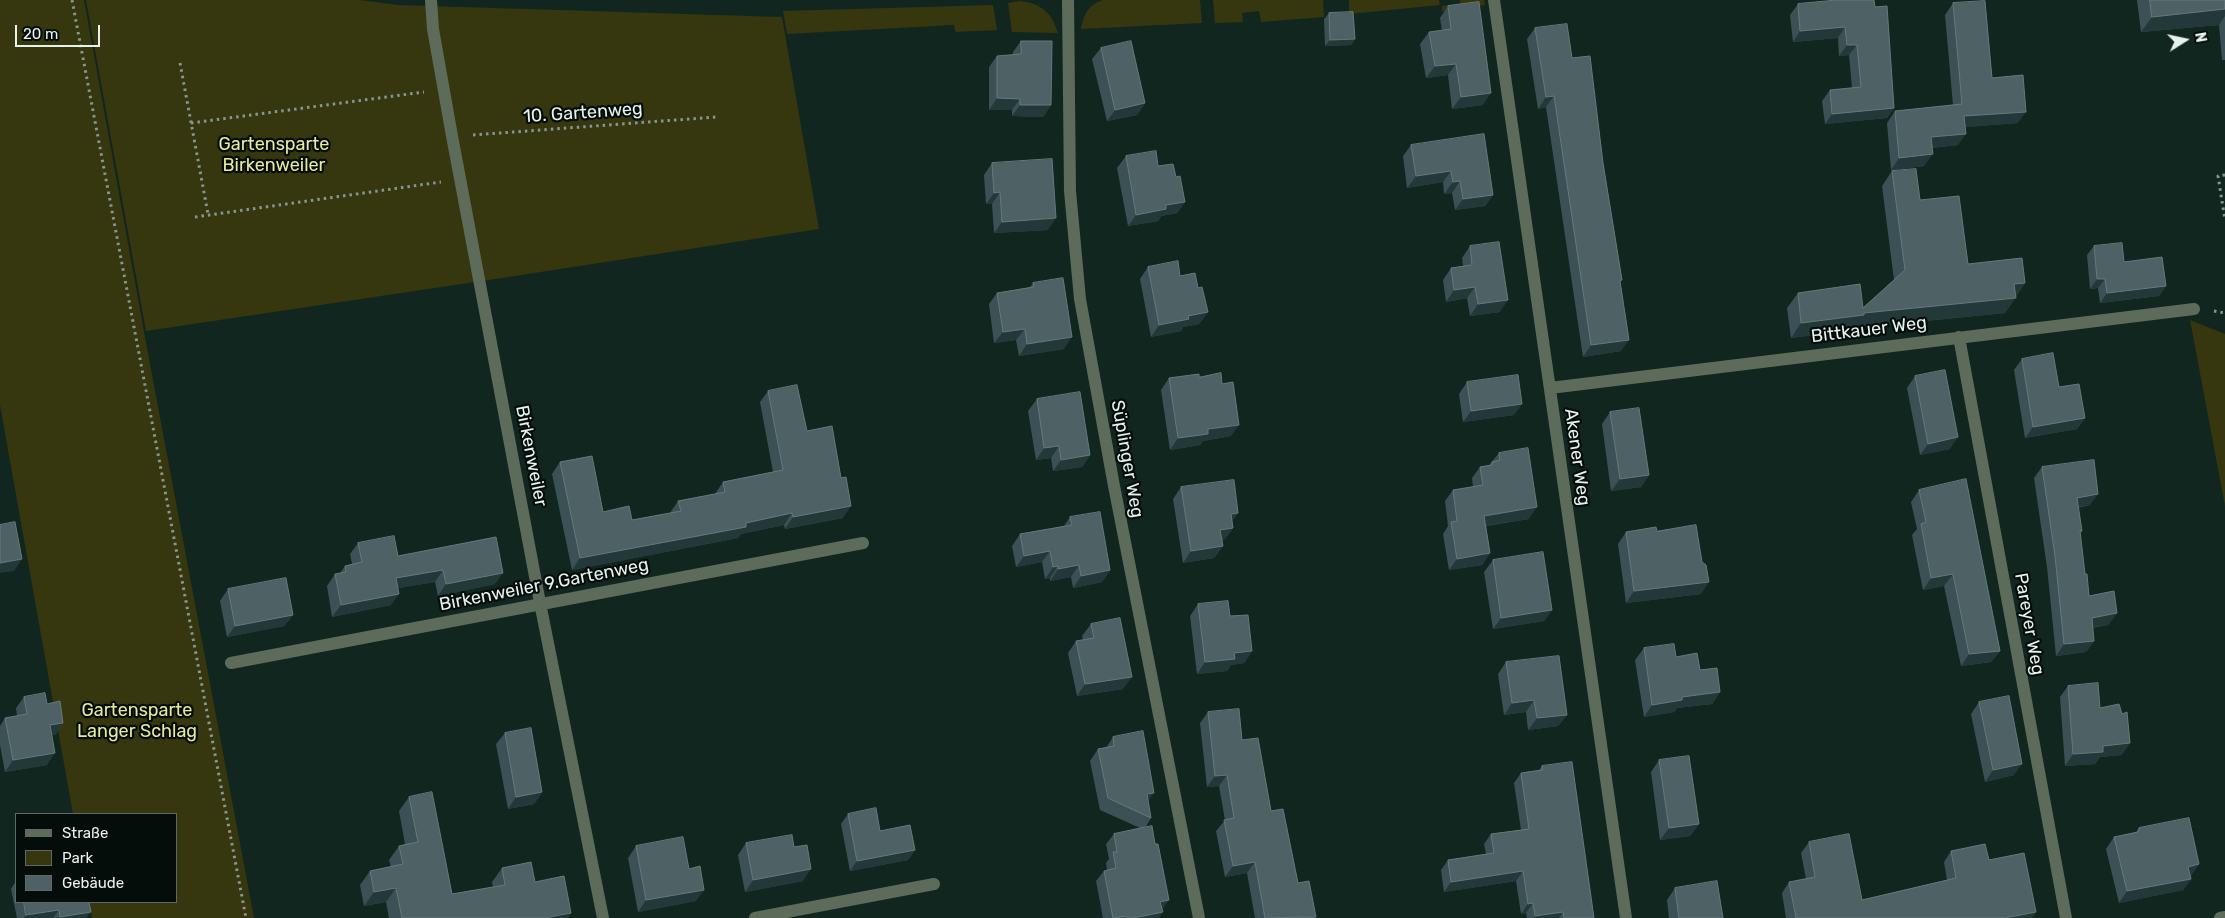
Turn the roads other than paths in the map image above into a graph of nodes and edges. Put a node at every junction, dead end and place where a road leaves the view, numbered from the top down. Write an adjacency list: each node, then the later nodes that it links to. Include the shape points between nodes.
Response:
1 (431, 0): 8 (street, Birkenweiler, via 432,29)
2 (1068, 0): 14 (street, Süplinger Weg, via 1070,191 1080,299)
3 (1494, 0): 6 (street, Akener Weg)
4 (2194, 309): 5 (street, Bittkauer Weg)
5 (1958, 337): 6 (street, Bittkauer Weg); 16 (street, Pareyer Weg)
6 (1550, 388): 15 (street, Akener Weg)
7 (863, 543): 8 (street, Birkenweiler 9.Gartenweg)
8 (540, 603): 9 (street, Birkenweiler 9.Gartenweg); 12 (street, Birkenweiler)
9 (231, 663)
10 (934, 884): 13 (street)
11 (2225, 917): 17 (street)
12 (603, 918)
13 (754, 918)
14 (1199, 918)
15 (1626, 918)
16 (2066, 918)
17 (2220, 918)

